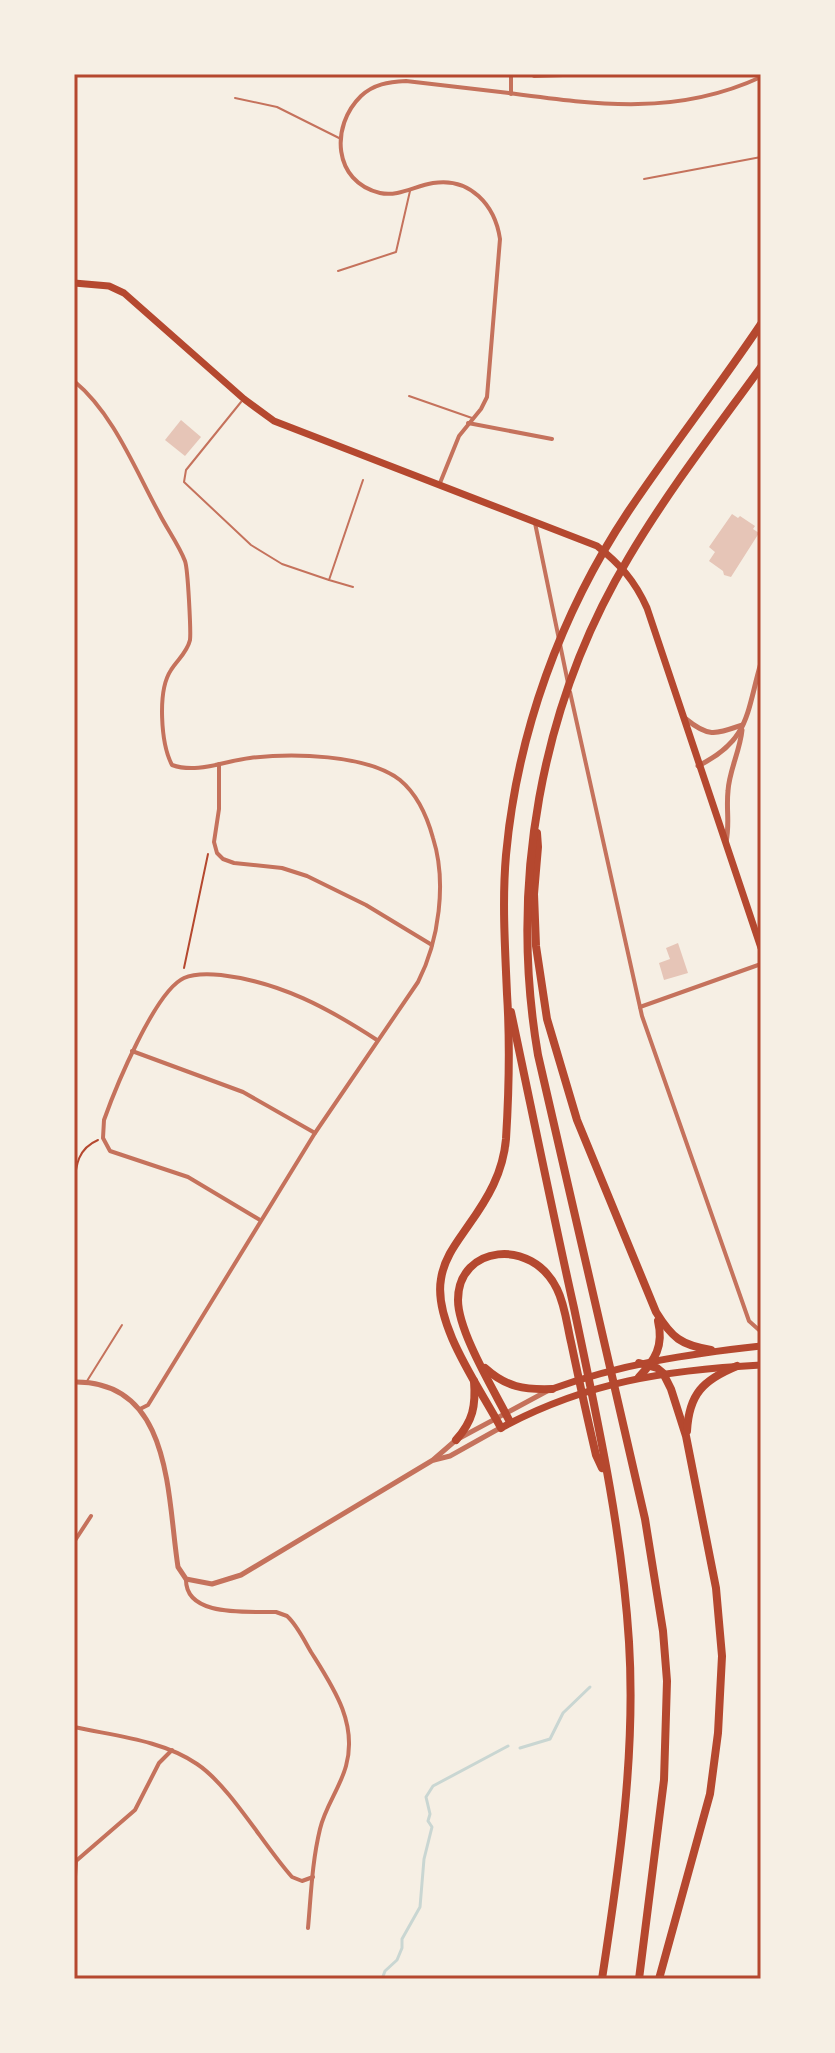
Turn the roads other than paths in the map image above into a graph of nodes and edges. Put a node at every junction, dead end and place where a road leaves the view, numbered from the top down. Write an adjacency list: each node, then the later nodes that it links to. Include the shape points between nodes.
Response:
1 (511, 74): 5 (street)
2 (592, 74): 3 (street)
3 (534, 76)
4 (761, 77): 5 (street, via 711,97 665,104 572,102)
5 (511, 94): 7 (street, via 383,83 356,101)
6 (235, 98): 7 (lane, via 277,107)
7 (339, 138): 10 (street, via 343,164 363,187 381,194)
8 (761, 157): 9 (lane)
9 (644, 179)
10 (410, 190): 11 (lane, via 396,252); 18 (street, via 433,183 463,186 487,203 498,223 487,397)
11 (338, 271)
12 (74, 283): 17 (main road, via 124,293)
13 (761, 324): 36 (highway, via 608,545 574,607 543,683 517,784 506,855)
14 (761, 367): 31 (highway, via 628,558 595,619 565,696)
15 (74, 381): 29 (street, via 114,430 186,563 190,638 164,684 167,754 172,765 182,769)
16 (409, 396): 18 (lane)
17 (244, 399): 22 (main road, via 292,430); 24 (lane, via 186,470 184,482 251,545 282,564)
18 (473, 418): 19 (street)
19 (468, 423): 20 (street); 22 (street)
20 (552, 439)
21 (363, 480): 24 (lane)
22 (439, 485): 23 (main road)
23 (535, 521): 27 (main road, via 597,546 628,573 647,608); 37 (street)
24 (329, 580): 25 (lane)
25 (353, 587)
26 (761, 663): 28 (street)
27 (681, 715): 28 (street, via 706,733); 30 (main road)
28 (743, 725): 30 (street, via 734,743); 32 (street, via 728,789)
29 (219, 764): 33 (street, via 214,842 223,859 307,876); 33 (street, via 251,758 318,758 380,768 400,780 423,808 435,844 439,892)
30 (698, 766): 32 (main road)
31 (535, 820): 42 (highway, via 536,946 547,1019 577,1120); 77 (highway, via 527,898 532,1020 656,1575 667,1681 664,1780)
32 (725, 843): 34 (main road)
33 (432, 945): 38 (street, via 418,982)
34 (761, 948)
35 (761, 964): 37 (street)
36 (508, 996): 52 (highway); 54 (highway, via 503,1160 488,1198 450,1253 441,1277 449,1327)
37 (640, 1007): 44 (street, via 749,1321)
38 (378, 1040): 39 (street, via 320,1005 268,985 211,974 184,978 164,999); 40 (street)
39 (132, 1051): 40 (street, via 243,1092); 41 (street, via 104,1120 103,1138 110,1151 188,1177)
40 (315, 1133): 41 (street)
41 (260, 1220): 59 (street, via 148,1405)
42 (656, 1312): 46 (highway, via 679,1341); 47 (highway, via 661,1338)
43 (122, 1325): 57 (lane)
44 (759, 1330)
45 (761, 1346): 46 (main road)
46 (711, 1350): 47 (main road)
47 (652, 1362): 48 (highway); 53 (highway); 55 (highway)
48 (639, 1363): 58 (main road)
49 (482, 1364): 52 (highway, via 458,1298 474,1266 507,1252 539,1264 557,1289); 58 (highway, via 511,1386); 60 (highway)
50 (761, 1365): 51 (main road)
51 (737, 1366): 53 (main road); 64 (highway, via 699,1390 688,1412)
52 (582, 1368): 76 (highway, via 596,1455 607,1479 628,1629 630,1734)
53 (663, 1373): 55 (main road); 64 (highway)
54 (473, 1376): 61 (highway); 65 (highway, via 473,1415)
55 (639, 1377): 62 (main road, via 565,1398)
56 (74, 1382): 57 (street)
57 (86, 1382): 59 (street, via 121,1393)
58 (552, 1389): 60 (street)
59 (140, 1409): 69 (street, via 160,1448 178,1567)
60 (506, 1413): 61 (street); 62 (highway)
61 (496, 1418): 63 (highway); 65 (street)
62 (510, 1422): 63 (main road)
63 (501, 1428): 66 (street)
64 (686, 1436): 78 (highway, via 716,1588 722,1656 710,1794)
65 (456, 1440): 66 (street)
66 (433, 1460): 69 (street, via 241,1575 212,1584)
67 (91, 1516): 68 (street)
68 (74, 1542)
69 (186, 1579): 73 (street, via 189,1595 203,1606 276,1612 291,1619 334,1688 349,1742 345,1771 320,1827)
70 (74, 1727): 71 (street)
71 (172, 1750): 72 (street, via 159,1763 135,1810); 73 (street, via 215,1779 292,1877)
72 (75, 1860): 74 (street)
73 (313, 1877): 75 (street)
74 (74, 1892)
75 (308, 1928)
76 (602, 1979)
77 (639, 1979)
78 (659, 1979)

